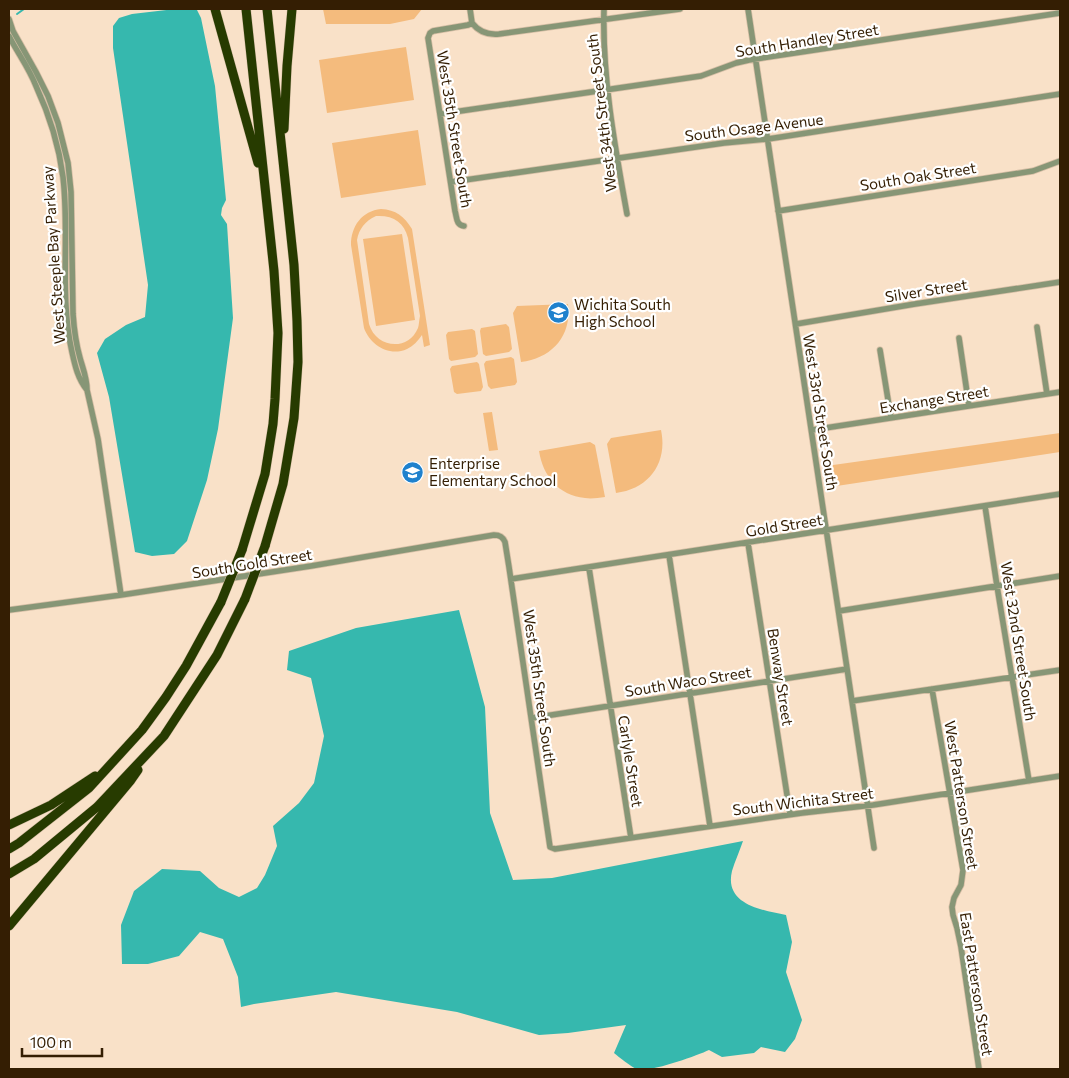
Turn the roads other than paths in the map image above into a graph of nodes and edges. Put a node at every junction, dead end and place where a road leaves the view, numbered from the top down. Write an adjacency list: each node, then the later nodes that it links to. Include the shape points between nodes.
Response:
1 (215, 9): 23 (highway)
2 (246, 9): 23 (highway)
3 (267, 9): 20 (highway)
4 (292, 9): 20 (highway)
5 (470, 9): 12 (street)
6 (604, 9): 11 (street, West 34th Street South)
7 (680, 9): 11 (street)
8 (748, 9): 14 (street, West 33rd Street South)
9 (1060, 13): 14 (street, South Handley Street)
10 (9, 19): 32 (street, West Steeple Bay Parkway, via 48,96 66,156 71,192 72,310)
11 (603, 20): 12 (street, via 494,35 480,31); 15 (street, West 34th Street South)
12 (472, 23): 17 (street, West 35th Street South, via 434,30 428,38)
13 (9, 36): 32 (street, West Steeple Bay Parkway, via 36,84 57,146 63,176 67,327 77,372)
14 (755, 59): 15 (street, South Handley Street, via 701,76); 18 (street, West 33rd Street South)
15 (608, 90): 17 (street, South Handley Street); 19 (street, West 34th Street South)
16 (1060, 94): 18 (street, South Osage Avenue)
17 (440, 114): 22 (street, West 35th Street South)
18 (768, 139): 19 (street, South Osage Avenue); 24 (street, West 33rd Street South)
19 (618, 159): 22 (street, South Osage Avenue); 25 (street, West 34th Street South)
20 (283, 161): 60 (highway, bridge, via 294,265 298,362 294,418 283,484 265,546 245,598 217,655 164,736)
21 (1060, 162): 24 (street, South Oak Street, via 1033,171)
22 (451, 182): 26 (street, West 35th Street South, via 458,223)
23 (265, 189): 61 (highway, bridge, via 278,333 273,424 265,474 242,550 221,602 166,697)
24 (778, 211): 28 (street, West 33rd Street South)
25 (627, 214)
26 (464, 226)
27 (1060, 282): 28 (street, Silver Street)
28 (796, 324): 37 (street, West 33rd Street South)
29 (1038, 327): 34 (street)
30 (959, 338): 35 (street)
31 (880, 350): 36 (street)
32 (87, 390): 48 (street, West Steeple Bay Parkway, via 98,439)
33 (1060, 392): 34 (street, Exchange Street)
34 (1047, 394): 35 (street, Exchange Street)
35 (969, 406): 36 (street, Exchange Street)
36 (891, 418): 37 (street, Exchange Street)
37 (812, 430): 40 (street, West 33rd Street South)
38 (1060, 494): 39 (street, Gold Street)
39 (985, 506): 40 (street, Gold Street); 47 (street, West 32nd Street South)
40 (827, 530): 42 (street, Gold Street); 50 (street, West 33rd Street South)
41 (499, 536): 46 (street, West 35th Street South, via 505,542); 48 (street, South Gold Street)
42 (748, 543): 43 (street, Gold Street); 54 (street, Benway Street)
43 (669, 556): 44 (street, Gold Street); 56 (street)
44 (589, 568): 46 (street, Gold Street); 58 (street, Carlyle Street)
45 (1060, 576): 47 (street)
46 (512, 579): 59 (street, West 35th Street South)
47 (997, 586): 50 (street); 53 (street, West 32nd Street South)
48 (122, 595): 49 (street, South Gold Street)
49 (9, 610)
50 (839, 611): 51 (street, West 33rd Street South)
51 (847, 669): 54 (street, South Waco Street); 57 (street, West 33rd Street South)
52 (1060, 670): 53 (street)
53 (1012, 677): 55 (street); 63 (street, West 32nd Street South)
54 (769, 681): 56 (street, South Waco Street); 66 (street, Benway Street)
55 (932, 689): 57 (street); 64 (street, West Patterson Street)
56 (690, 693): 58 (street, South Waco Street); 68 (street)
57 (852, 701): 65 (street, West 33rd Street South)
58 (610, 706): 59 (street, South Waco Street); 69 (street, Carlyle Street)
59 (532, 718): 70 (street, West 35th Street South)
60 (152, 748): 73 (highway, via 97,807 34,859); 75 (highway, via 131,780)
61 (114, 760): 67 (highway, via 51,805); 72 (highway, via 89,788)
62 (1060, 776): 63 (street, South Wichita Street)
63 (1029, 781): 64 (street, South Wichita Street)
64 (950, 794): 65 (street, South Wichita Street); 74 (street, West Patterson Street, via 963,872 961,885)
65 (868, 806): 66 (street, South Wichita Street); 71 (street, West 33rd Street South)
66 (790, 814): 68 (street, South Wichita Street)
67 (9, 825)
68 (710, 826): 69 (street, South Wichita Street)
69 (631, 838): 70 (street, South Wichita Street, via 557,849)
70 (550, 846)
71 (874, 848)
72 (9, 849)
73 (9, 874)
74 (952, 902): 76 (street, East Patterson Street)
75 (9, 926)
76 (979, 1069)

